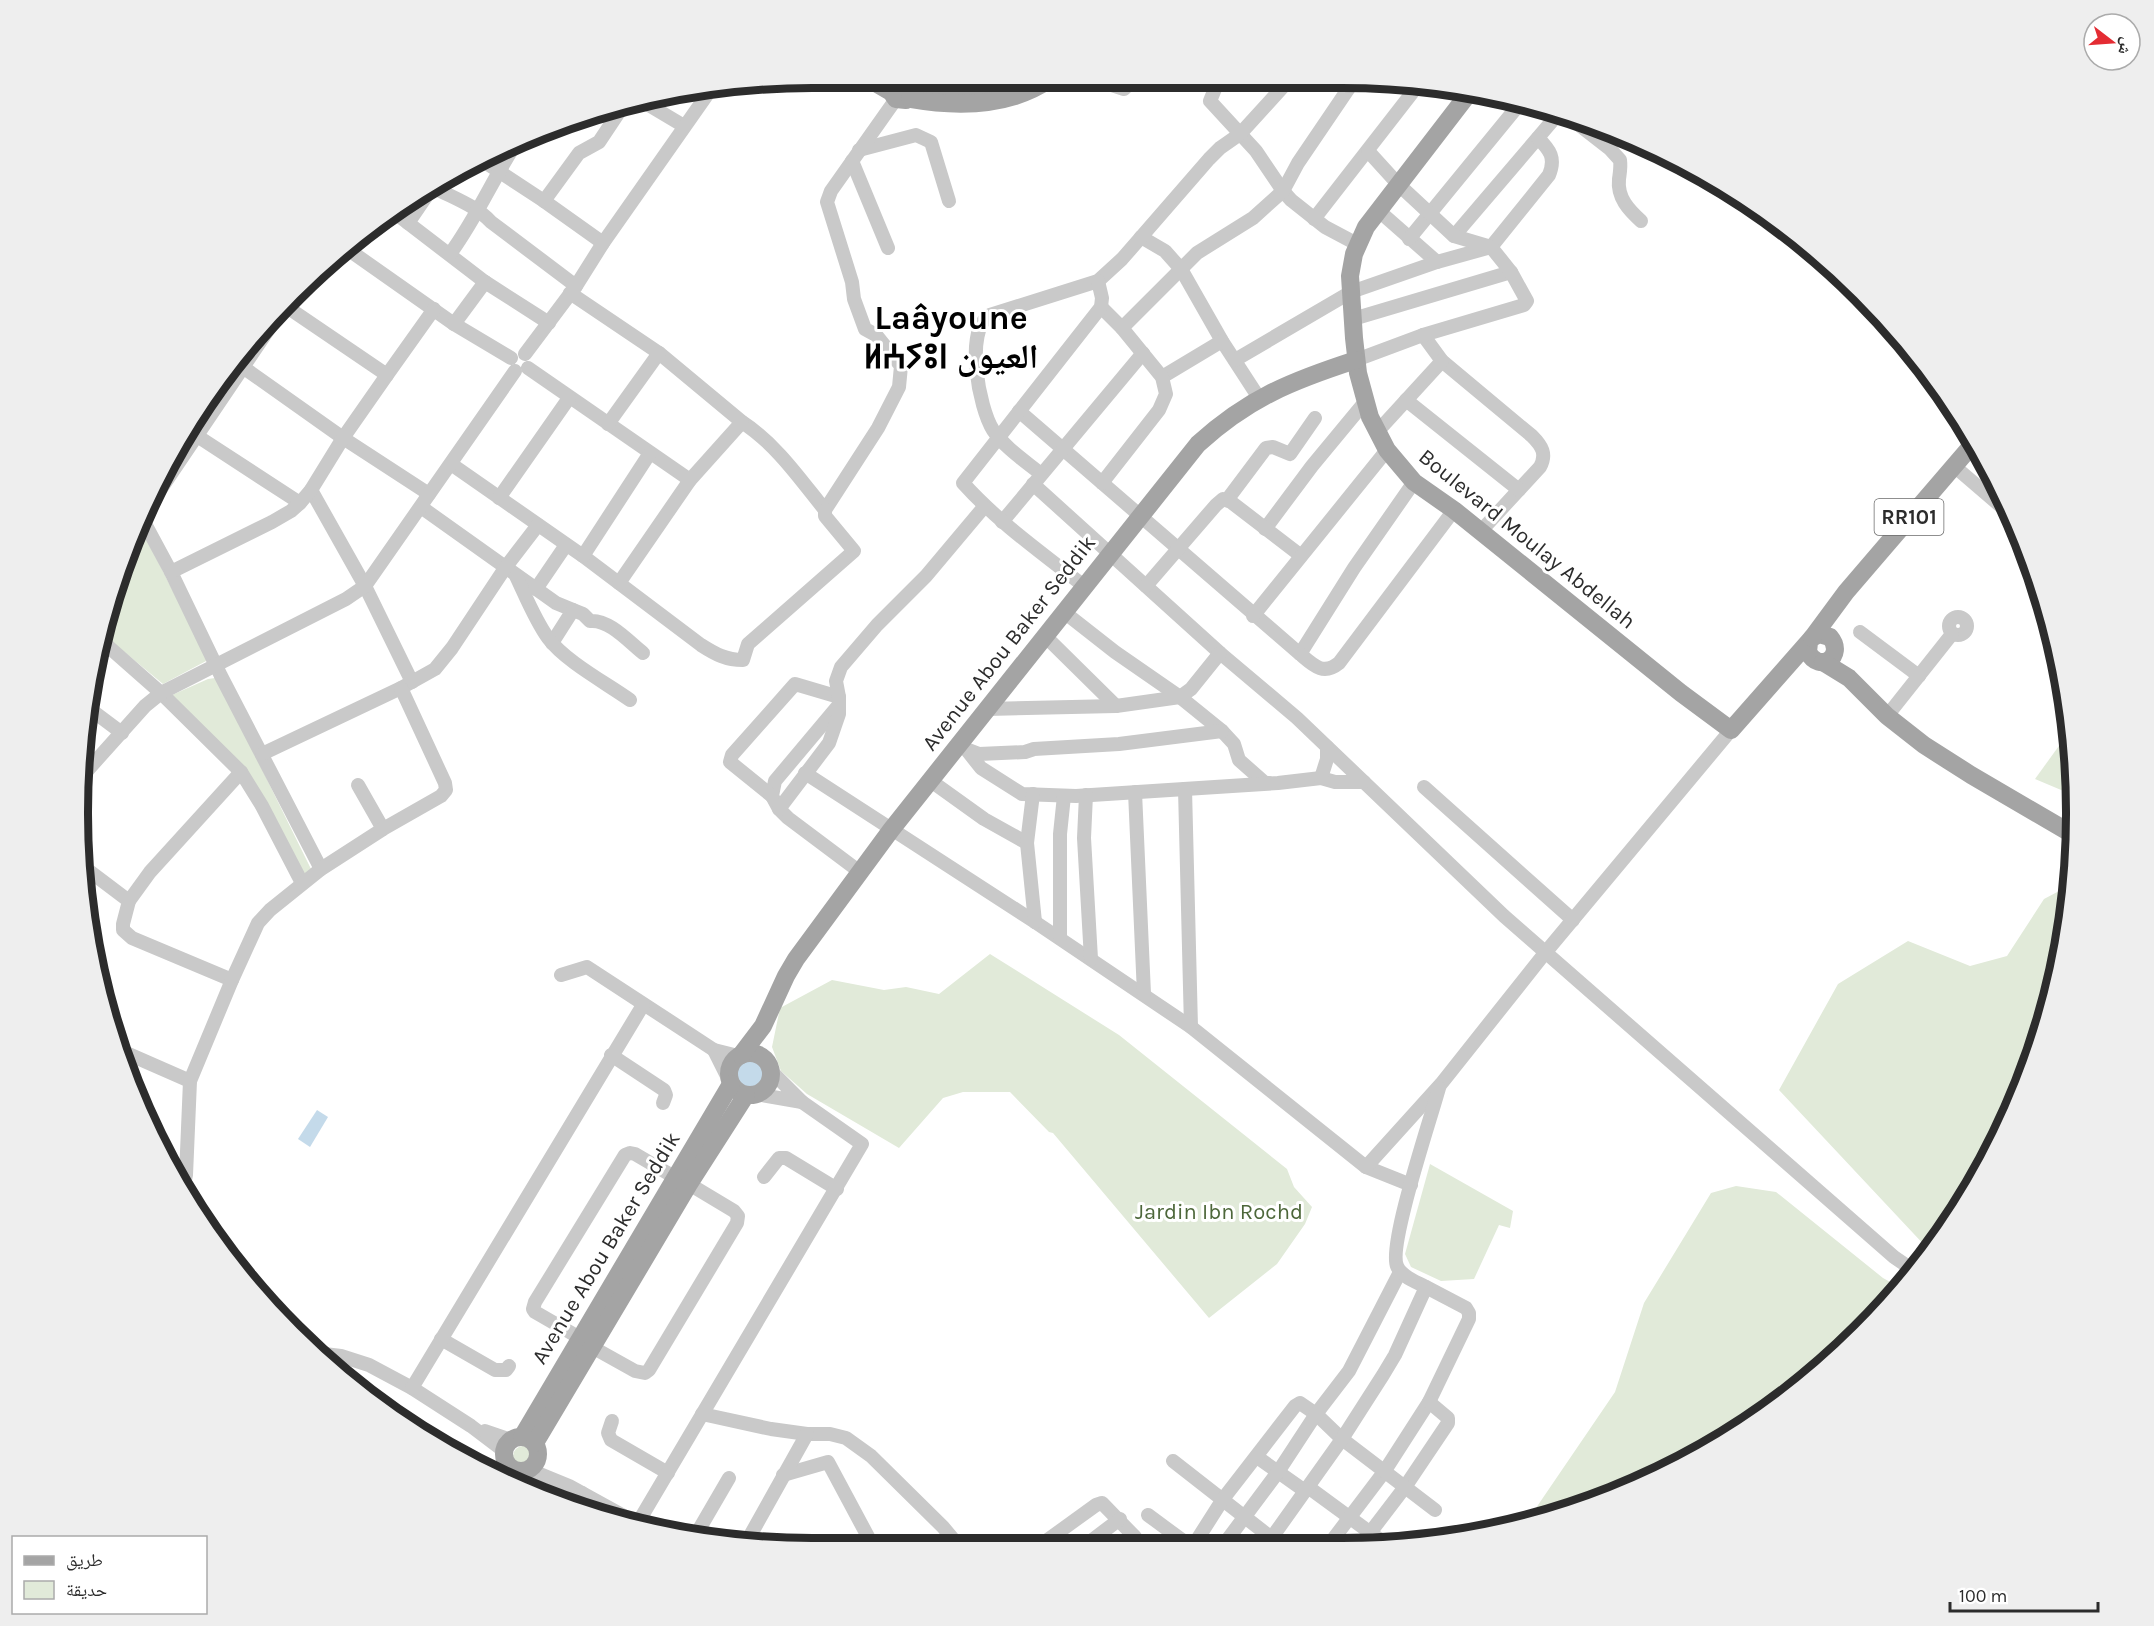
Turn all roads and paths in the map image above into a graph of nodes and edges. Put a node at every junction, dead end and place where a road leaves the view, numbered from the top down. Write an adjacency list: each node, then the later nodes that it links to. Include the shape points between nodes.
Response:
1 (901, 88): 21 (street)
2 (907, 88): 5 (main road, via 945,103 981,102)
3 (933, 88): 4 (main road)
4 (989, 88)
5 (1033, 88)
6 (1215, 88): 18 (street, via 1210,101)
7 (1282, 88): 18 (street)
8 (1345, 88): 26 (street)
9 (1412, 93): 20 (street)
10 (705, 97): 16 (street)
11 (1464, 99): 25 (main road, Boulevard Moulay Abdellah)
12 (652, 107): 16 (street)
13 (1515, 110): 33 (street)
14 (617, 116): 28 (street, via 599,142 579,153)
15 (1553, 120): 19 (street)
16 (684, 126): 41 (street)
17 (1589, 133): 36 (street, via 1620,160 1619,187 1623,200)
18 (1240, 134): 26 (street, via 1256,150); 39 (street, via 1209,159)
19 (1538, 138): 38 (street); 43 (street, via 1554,162 1549,176)
20 (1368, 151): 25 (street); 35 (street)
21 (856, 156): 29 (street, via 916,135 927,138); 44 (street); 107 (street, via 829,194 827,206 866,329 876,335 901,366 899,387 878,428)
22 (508, 157): 24 (street)
23 (490, 165): 24 (street)
24 (499, 170): 28 (street); 31 (street)
25 (1398, 184): 32 (main road, Boulevard Moulay Abdellah); 33 (street)
26 (1283, 191): 35 (street); 48 (street, via 1266,208 1197,253)
27 (442, 192): 31 (street)
28 (544, 201): 41 (street)
29 (949, 201)
30 (420, 205): 37 (street)
31 (479, 210): 46 (street); 52 (street)
32 (1379, 211): 40 (street); 42 (main road, Boulevard Moulay Abdellah)
33 (1430, 215): 38 (street); 40 (street)
34 (401, 218): 37 (street)
35 (1314, 219): 42 (street)
36 (1641, 221)
37 (408, 223): 46 (street)
38 (1454, 236): 43 (street)
39 (1141, 237): 48 (street, via 1165,251); 50 (street)
40 (1409, 238): 47 (street)
41 (603, 243): 52 (street)
42 (1357, 244): 53 (main road, Boulevard Moulay Abdellah)
43 (1491, 247): 47 (street); 49 (street)
44 (888, 248)
45 (353, 253): 56 (street)
46 (450, 254): 51 (street)
47 (1437, 262): 53 (street)
48 (1181, 269): 60 (street); 62 (street)
49 (1511, 272): 57 (street); 61 (street, via 1526,299 1524,304)
50 (1098, 281): 54 (street); 82 (street, via 990,315 982,322 976,341 978,377 990,424)
51 (485, 282): 58 (street); 59 (street)
52 (573, 289): 58 (street); 63 (street)
53 (1351, 291): 57 (main road, Boulevard Moulay Abdellah); 65 (street)
54 (1101, 308): 60 (street); 76 (street)
55 (294, 309): 70 (street)
56 (434, 309): 59 (street); 70 (street)
57 (1353, 319): 66 (main road, Boulevard Moulay Abdellah)
58 (549, 323): 68 (street)
59 (454, 324): 68 (street)
60 (1122, 328): 64 (street)
61 (1423, 335): 66 (street); 67 (street)
62 (1222, 341): 65 (street); 71 (street)
63 (659, 353): 78 (street); 79 (street)
64 (1143, 353): 71 (street); 86 (street)
65 (1235, 360): 73 (street)
66 (1356, 360): 73 (main road, Avenue Abou Baker Seddik, via 1290,382); 75 (main road, Boulevard Moulay Abdellah)
67 (1442, 361): 74 (street); 97 (street, via 1541,446 1542,463)
68 (520, 363): 72 (street); 89 (street)
69 (242, 367): 83 (street)
70 (387, 375): 83 (street)
71 (1162, 377): 95 (street, via 1166,389 1164,402)
72 (569, 398): 79 (street); 101 (street)
73 (1259, 398): 109 (main road, Avenue Abou Baker Seddik, via 1198,444)
74 (1406, 400): 80 (street); 97 (street)
75 (1365, 402): 80 (main road, Boulevard Moulay Abdellah); 91 (street)
76 (1019, 411): 82 (street); 86 (street)
77 (1315, 418): 88 (street)
78 (742, 423): 93 (street); 107 (street, via 772,447)
79 (608, 424): 87 (street)
80 (1377, 432): 84 (main road, Boulevard Moulay Abdellah)
81 (196, 435): 104 (street)
82 (999, 437): 92 (street); 106 (street, via 963,483)
83 (343, 438): 98 (street); 100 (street)
84 (1387, 450): 94 (main road, Boulevard Moulay Abdellah); 118 (street)
85 (1968, 450): 90 (main road, RR101)
86 (1062, 451): 92 (street); 95 (street)
87 (650, 453): 93 (street); 119 (street)
88 (1290, 454): 91 (street); 103 (street, via 1266,448)
89 (451, 464): 100 (street); 101 (street)
90 (1954, 466): 99 (street); 127 (main road, RR101)
91 (1307, 474): 113 (street)
92 (1037, 479): 110 (street); 117 (street)
93 (690, 480): 122 (street)
94 (1414, 482): 108 (main road, Boulevard Moulay Abdellah); 140 (street)
95 (1102, 483): 109 (street)
96 (1987, 486): 99 (street)
97 (1519, 489): 114 (street)
98 (311, 490): 104 (street); 123 (street)
99 (1983, 490): 102 (street)
100 (429, 494): 105 (street)
101 (499, 498): 111 (street)
102 (1994, 499)
103 (1227, 500): 113 (street); 116 (street, via 1219,501)
104 (300, 503): 120 (street, via 272,522)
105 (420, 507): 121 (street); 123 (street)
106 (984, 507): 110 (street); 150 (street, via 841,667 836,681)
107 (825, 510): 122 (street, via 825,516 854,551 748,644 743,660 725,658 709,650)
108 (1454, 510): 114 (main road, Boulevard Moulay Abdellah); 140 (street, via 1339,663 1321,669)
109 (1141, 515): 116 (street); 117 (main road, Avenue Abou Baker Seddik)
110 (1002, 522): 124 (street)
111 (538, 525): 115 (street); 121 (street)
112 (147, 528): 120 (street)
113 (1265, 529): 118 (street)
114 (1480, 532): 155 (main road, Boulevard Moulay Abdellah)
115 (566, 545): 119 (street); 126 (street)
116 (1178, 549): 125 (street); 130 (street)
117 (1111, 554): 124 (main road, Avenue Abou Baker Seddik); 125 (street)
118 (1300, 555): 130 (street)
119 (583, 556): 122 (street)
120 (171, 572): 142 (street)
121 (510, 572): 126 (street); 136 (street); 146 (street, via 442,661 428,675)
122 (619, 583)
123 (365, 586): 142 (street); 146 (street)
124 (1084, 586): 129 (main road, Avenue Abou Baker Seddik)
125 (1146, 586): 139 (street)
126 (536, 589): 128 (street)
127 (1846, 592): 134 (main road, RR101); 135 (main road, RR101)
128 (573, 610): 136 (street); 138 (street, via 590,621 597,620)
129 (1064, 612): 133 (main road, Avenue Abou Baker Seddik); 148 (street)
130 (1253, 616): 140 (street)
131 (1860, 632): 144 (street)
132 (1952, 634): 144 (street)
133 (1045, 636): 151 (street); 152 (main road, Avenue Abou Baker Seddik)
134 (1810, 640): 135 (main road, via 1823,634); 141 (main road, via 1810,657); 143 (main road)
135 (1834, 642): 141 (main road, RR101, via 1833,656); 145 (main road)
136 (552, 643): 149 (street)
137 (108, 646): 147 (street)
138 (643, 653)
139 (1220, 653): 148 (street); 159 (street)
140 (1300, 654)
141 (1821, 662): 143 (main road); 145 (main road)
142 (216, 664): 147 (street); 160 (street)
143 (1781, 672): 155 (main road)
144 (1919, 676): 154 (street)
145 (1849, 678): 154 (main road)
146 (406, 685): 160 (street); 176 (street, via 446,790)
147 (161, 693): 157 (street); 162 (street)
148 (1180, 697): 151 (street); 156 (street)
149 (630, 700)
150 (839, 701): 163 (street, via 829,743); 175 (street, via 775,781 771,791); 175 (street, via 795,684 732,755 730,762)
151 (1116, 706): 152 (street)
152 (987, 709): 158 (main road, Avenue Abou Baker Seddik)
153 (96, 713): 157 (street)
154 (1887, 716): 178 (main road, via 1971,776)
155 (1731, 730): 185 (street)
156 (1222, 731): 158 (street, via 1024,752 979,754); 167 (street, via 1234,744 1239,760 1265,783)
157 (122, 733): 161 (street)
158 (962, 747): 165 (main road, Avenue Abou Baker Seddik); 172 (street, via 995,778 1022,794)
159 (1328, 747): 164 (street); 166 (street)
160 (262, 754): 180 (street)
161 (90, 768)
162 (241, 772): 183 (street); 184 (street, via 150,872)
163 (804, 773): 175 (street); 177 (street)
164 (1321, 778): 166 (street); 167 (street)
165 (931, 781): 177 (main road, Avenue Abou Baker Seddik); 179 (street, via 984,819)
166 (1364, 782): 188 (street)
167 (1278, 783): 170 (street)
168 (358, 785): 176 (street)
169 (1424, 787): 185 (street)
170 (1185, 789): 171 (street); 195 (street)
171 (1135, 792): 173 (street); 192 (street)
172 (1033, 794): 174 (street); 179 (street)
173 (1086, 795): 174 (street); 189 (street, via 1084,838)
174 (1064, 796): 187 (street)
175 (775, 802): 181 (street, via 788,818)
176 (383, 829): 180 (street)
177 (891, 830): 181 (main road, Avenue Abou Baker Seddik); 186 (street)
178 (2065, 830)
179 (1027, 843): 186 (street)
180 (321, 869): 183 (street)
181 (860, 872): 194 (main road, Avenue Abou Baker Seddik, via 796,959)
182 (91, 873): 184 (street)
183 (302, 883): 191 (street, via 258,923)
184 (129, 901): 191 (street, via 123,924 126,934)
185 (1573, 920): 188 (street)
186 (1035, 921): 187 (street)
187 (1060, 939): 189 (street)
188 (1545, 952): 202 (street); 212 (street)
189 (1091, 959): 192 (street)
190 (561, 975): 193 (street, via 587,967)
191 (232, 980): 201 (street)
192 (1144, 994): 195 (street)
193 (643, 1005): 196 (street); 199 (street)
194 (764, 1026): 198 (main road, Avenue Abou Baker Seddik); 200 (main road, Avenue Abou Baker Seddik)
195 (1191, 1027): 206 (street)
196 (714, 1050): 198 (street); 203 (street)
197 (130, 1054): 201 (street)
198 (739, 1055): 200 (main road, via 753,1053 764,1058); 203 (main road, via 730,1067)
199 (611, 1056): 205 (street, via 664,1090); 215 (street)
200 (770, 1067): 203 (main road, via 766,1088); 204 (street)
201 (190, 1082): 207 (street)
202 (1441, 1084): 206 (street); 210 (street)
203 (741, 1088): 204 (street); 209 (main road, Avenue Abou Baker Seddik)
204 (802, 1102): 211 (street, via 862,1144)
205 (663, 1103)
206 (1366, 1167): 210 (street)
207 (186, 1175)
208 (764, 1177): 211 (street, via 779,1158 786,1158)
209 (683, 1181): 216 (main road, Avenue Abou Baker Seddik); 216 (street, via 635,1154 625,1155 535,1302 535,1312); 216 (street, via 738,1216 694,1297 645,1373)
210 (1411, 1185): 213 (street, via 1395,1253)
211 (837, 1190): 221 (street)
212 (1907, 1266)
213 (1400, 1272): 214 (street); 222 (street, via 1349,1371)
214 (1426, 1287): 220 (street, via 1459,1303 1469,1313); 225 (street, via 1395,1355)
215 (441, 1339): 218 (street, via 495,1370 506,1370); 219 (street)
216 (586, 1342): 227 (main road, Avenue Abou Baker Seddik)
217 (332, 1355): 219 (street, via 369,1365)
218 (509, 1365)
219 (412, 1388): 227 (street)
220 (1429, 1402): 230 (street); 234 (street, via 1448,1418 1448,1423)
221 (702, 1414): 224 (street); 231 (street)
222 (1316, 1414): 225 (street); 226 (street, via 1304,1404 1297,1404); 229 (street)
223 (612, 1422): 231 (street, via 610,1440)
224 (807, 1434): 232 (street); 250 (street, via 830,1434 859,1446)
225 (1342, 1439): 230 (street); 235 (street)
226 (1257, 1456): 229 (street); 238 (street)
227 (518, 1459): 236 (street)
228 (1173, 1461): 238 (street)
229 (1278, 1472): 235 (street); 242 (street)
230 (1384, 1472): 234 (street); 244 (street)
231 (668, 1473): 243 (street)
232 (783, 1475): 247 (street); 249 (street, via 828,1462)
233 (729, 1478): 246 (street)
234 (1405, 1487): 239 (street); 248 (street)
235 (1307, 1489): 244 (street); 258 (street)
236 (582, 1493): 237 (street); 240 (street)
237 (579, 1499)
238 (1223, 1499): 242 (street); 255 (street)
239 (1435, 1510)
240 (617, 1511)
241 (1148, 1515): 254 (street)
242 (1245, 1516): 256 (street); 257 (street)
243 (641, 1517)
244 (1349, 1517): 248 (street); 259 (street)
245 (1120, 1519): 251 (street, via 1099,1504); 252 (street); 253 (street)
246 (700, 1528)
247 (751, 1534)
248 (1367, 1537)
249 (869, 1538)
250 (952, 1538)
251 (1054, 1538)
252 (1095, 1538)
253 (1134, 1538)
254 (1178, 1538)
255 (1198, 1538)
256 (1229, 1538)
257 (1269, 1538)
258 (1274, 1538)
259 (1334, 1538)

